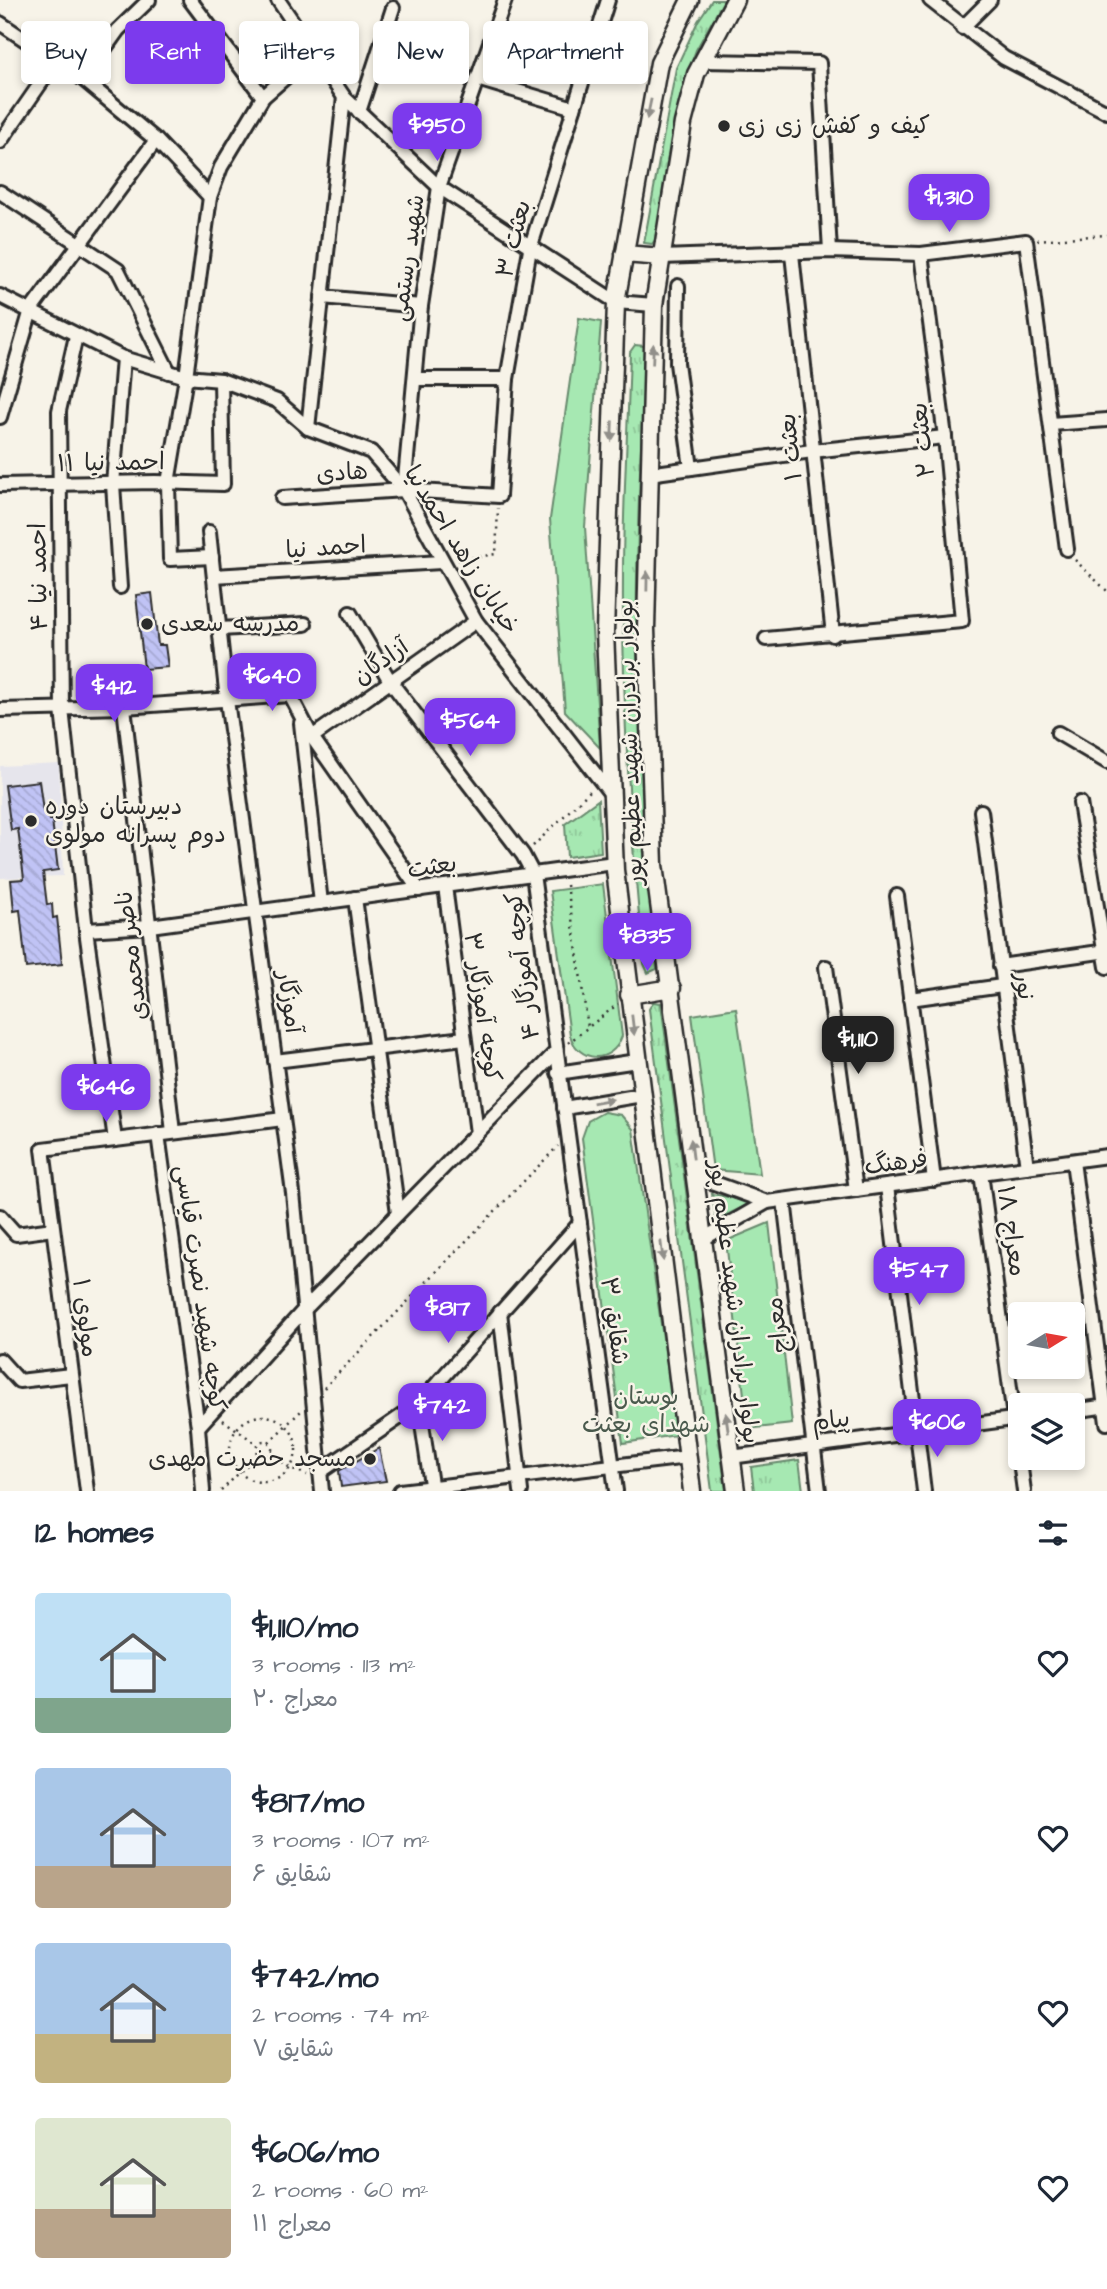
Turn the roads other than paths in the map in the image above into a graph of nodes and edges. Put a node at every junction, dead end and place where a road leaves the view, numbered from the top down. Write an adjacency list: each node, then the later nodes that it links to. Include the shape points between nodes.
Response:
1 (149, 0): 15 (street)
2 (190, 0): 22 (street)
3 (505, 0): 17 (street, شهید رستمی)
4 (608, 0): 24 (street, بعثت ۳)
5 (690, 0): 35 (main road, بولوار برادران شهید عظیم‌ پور, one-way to 35, via 659,62)
6 (735, 0): 16 (main road, بولوار برادران شهید عظیم‌ پور)
7 (930, 0): 13 (street)
8 (990, 0): 13 (street)
9 (282, 1): 11 (street)
10 (393, 8): 25 (street)
11 (293, 21)
12 (0, 23): 14 (street)
13 (962, 28): 26 (street, via 1003,58)
14 (21, 37)
15 (111, 40)
16 (702, 61): 34 (street, via 819,63); 38 (main road, بولوار برادران شهید عظیم‌ پور, via 683,123)
17 (477, 79): 24 (street); 29 (street, شهید رستمی)
18 (41, 84): 28 (street)
19 (89, 84): 27 (street)
20 (278, 84): 22 (street)
21 (334, 84): 23 (street)
22 (263, 97): 31 (street, via 221,167)
23 (344, 97): 25 (street); 41 (street)
24 (574, 108): 33 (street, بعثت ۳)
25 (359, 112): 29 (street)
26 (1107, 112)
27 (156, 140): 31 (street); 32 (street)
28 (0, 142)
29 (439, 187): 33 (street); 44 (street, شهید رستمی)
30 (0, 192): 32 (street)
31 (210, 197): 49 (street)
32 (80, 244): 45 (street); 48 (street, via 118,270)
33 (530, 248): 42 (street); 51 (street, بعثت ۳)
34 (830, 251): 36 (street); 37 (street)
35 (624, 254): 38 (main road); 42 (main road, بولوار برادران شهید عظیم‌ پور)
36 (792, 254): 38 (street); 58 (street, بعثت ۱)
37 (921, 254): 55 (street, via 1026,241); 57 (street, بعثت ۲)
38 (662, 257): 43 (main road, بولوار برادران شهید عظیم‌ پور)
39 (678, 286): 59 (street, via 677,363)
40 (0, 296): 45 (street, خیابان زاهد احمدنیا)
41 (323, 297): 44 (street); 56 (street)
42 (616, 302): 43 (street); 89 (main road, بولوار برادران شهید عظیم‌ پور, one-way to 89, via 605,632)
43 (654, 305): 60 (main road, بولوار برادران شهید عظیم‌ پور, one-way to 43)
44 (421, 306): 50 (street, شهید رستمی)
45 (31, 310): 46 (street, خیابان زاهد احمدنیا); 53 (street)
46 (76, 336): 47 (street, خیابان زاهد احمدنیا); 64 (street, احمد نیا ۴, via 59,411)
47 (123, 358): 48 (street, خیابان زاهد احمدنیا); 62 (street)
48 (169, 372): 49 (street, خیابان زاهد احمدنیا)
49 (187, 377): 52 (street, خیابان زاهد احمدنیا); 61 (street)
50 (415, 379): 51 (street); 65 (street, شهید رستمی)
51 (507, 379): 66 (street, بعثت ۳)
52 (221, 380): 56 (street, خیابان زاهد احمدنیا, via 277,401); 61 (street, احمد نیا ۱۱, via 223,485)
53 (0, 417)
54 (1107, 420): 55 (street)
55 (1051, 424): 69 (street)
56 (308, 429): 65 (street, خیابان زاهد احمدنیا, via 371,452)
57 (945, 437): 58 (street); 78 (street, بعثت ۲, via 962,621)
58 (812, 451): 59 (street); 78 (street, بعثت ۱)
59 (691, 468): 60 (street)
60 (649, 474): 107 (main road, بولوار برادران شهید عظیم‌ پور, one-way to 60, via 654,865 649,755)
61 (168, 483): 62 (street, احمد نیا ۱۱); 70 (street, via 170,559)
62 (113, 484): 64 (street, احمد نیا ۱۱); 73 (street)
63 (0, 485): 64 (street, احمد نیا ۱۱)
64 (58, 486): 83 (street, احمد نیا ۴)
65 (404, 490): 66 (street, هادی); 67 (street, هادی); 71 (street, خیابان زاهد احمدنیا)
66 (499, 496)
67 (282, 498)
68 (209, 532): 70 (street)
69 (1067, 549)
70 (212, 557): 72 (street)
71 (440, 562): 72 (street, احمد نیا); 75 (street, خیابان زاهد احمدنیا)
72 (214, 576): 77 (street)
73 (120, 586)
74 (351, 612): 80 (street)
75 (476, 621): 80 (street, آزادگان); 89 (street, خیابان زاهد احمدنیا)
76 (305, 624): 77 (street)
77 (219, 629): 81 (street)
78 (833, 635): 79 (street)
79 (766, 639)
80 (390, 681): 87 (street, آزادگان); 93 (street)
81 (227, 700): 82 (street); 85 (street, via 290,695); 99 (street, آموزگار)
82 (124, 707): 83 (street); 100 (street, ناصر محمدی)
83 (62, 709): 84 (street); 101 (street, احمد نیا ۴)
84 (0, 710)
85 (300, 715): 87 (street); 98 (street)
86 (1058, 733): 88 (street)
87 (312, 737): 95 (street)
88 (1107, 762)
89 (606, 787): 92 (main road, بولوار برادران شهید عظیم‌ پور)
90 (1080, 803): 102 (street)
91 (981, 811): 103 (street, نور)
92 (614, 863): 93 (street, بعثت); 108 (main road, بولوار برادران شهید عظیم‌ پور)
93 (533, 874): 94 (street, بعثت); 112 (street, کوچه آموزگار ۴)
94 (444, 886): 95 (street, بعثت); 110 (street, کوچه آموزگار ۳)
95 (419, 890): 97 (street, بعثت)
96 (897, 896): 109 (street)
97 (355, 898): 98 (street, بعثت); 111 (street)
98 (321, 903): 99 (street, بعثت)
99 (256, 912): 100 (street, بعثت); 114 (street, آموزگار)
100 (150, 926): 101 (street, بعثت); 119 (street, ناصر محمدی)
101 (86, 930): 123 (street, احمد نیا ۴)
102 (1106, 951): 103 (street); 105 (street)
103 (1000, 966): 106 (street, نور)
104 (826, 967): 131 (street)
105 (1107, 967)
106 (1002, 986): 109 (street); 126 (street, نور)
107 (672, 988): 108 (main road); 128 (main road, بولوار برادران شهید عظیم‌ پور, one-way to 107)
108 (629, 995): 113 (main road, بولوار برادران شهید عظیم‌ پور, one-way to 113)
109 (910, 999): 129 (street)
110 (464, 1038): 111 (street); 120 (street, کوچه آموزگار ۳)
111 (377, 1048): 114 (street); 134 (street)
112 (555, 1053): 115 (street, کوچه آموزگار ۴); 120 (street)
113 (638, 1060): 115 (street); 116 (main road, بولوار برادران شهید عظیم‌ پور)
114 (275, 1061): 118 (street, آموزگار)
115 (558, 1073): 117 (street, کوچه آموزگار ۴)
116 (642, 1095): 117 (street, one-way to 116); 152 (main road, بولوار برادران شهید عظیم‌ پور, one-way to 152)
117 (564, 1108): 122 (street, کوچه آموزگار ۴)
118 (283, 1119): 119 (street); 139 (street, آموزگار)
119 (173, 1132): 121 (street)
120 (477, 1133): 134 (street)
121 (158, 1134): 123 (street); 149 (street, کوچه شهید نصرت قیاسی)
122 (568, 1136): 136 (street, شقایق ۳)
123 (115, 1140): 137 (street, مولوی ۱, via 43,1149)
124 (1107, 1156): 125 (street, فرهنگ)
125 (1073, 1161): 126 (street, فرهنگ); 145 (street)
126 (1027, 1167): 127 (street, فرهنگ)
127 (981, 1173): 129 (street, فرهنگ); 143 (street, معراج ۱۸)
128 (695, 1176): 133 (street, فرهنگ); 138 (main road, بولوار برادران شهید عظیم‌ پور)
129 (934, 1180): 130 (street, فرهنگ)
130 (887, 1186): 131 (street, فرهنگ); 150 (street)
131 (856, 1190): 132 (street, فرهنگ)
132 (784, 1200): 133 (street, فرهنگ); 151 (street, معراج)
133 (767, 1202): 138 (street)
134 (398, 1213): 139 (street)
135 (0, 1216): 137 (street, via 16,1234)
136 (580, 1223): 140 (street); 154 (street, شقایق ۳)
137 (53, 1229): 142 (street, مولوی ۱)
138 (703, 1239): 153 (main road, بولوار برادران شهید عظیم‌ پور, one-way to 138)
139 (303, 1311): 149 (street); 156 (street, آموزگار)
140 (500, 1312): 144 (street); 157 (street)
141 (0, 1360): 142 (street, via 19,1381)
142 (71, 1375): 159 (street, مولوی ۱)
143 (1014, 1393)
144 (419, 1404): 156 (street); 158 (street)
145 (1106, 1406): 146 (street); 148 (street)
146 (1085, 1409)
147 (1008, 1420): 150 (street, پیام)
148 (1107, 1423)
149 (198, 1427): 160 (street, کوچه شهید نصرت قیاسی)
150 (917, 1432): 151 (street, پیام); 167 (street)
151 (813, 1445): 153 (street, پیام); 166 (street, معراج)
152 (688, 1457): 154 (street); 164 (main road, بولوار برادران شهید عظیم‌ پور)
153 (731, 1457): 165 (main road, بولوار برادران شهید عظیم‌ پور)
154 (613, 1467): 157 (street); 163 (street, شقایق ۳)
155 (1022, 1470): 168 (street, معراج ۱۸)
156 (321, 1475): 161 (street, آموزگار)
157 (520, 1484): 158 (street)
158 (432, 1489): 162 (street)
159 (87, 1491)
160 (203, 1491)
161 (323, 1491)
162 (400, 1491)
163 (616, 1491)
164 (692, 1491)
165 (736, 1491)
166 (819, 1491)
167 (924, 1491)
168 (1024, 1491)

